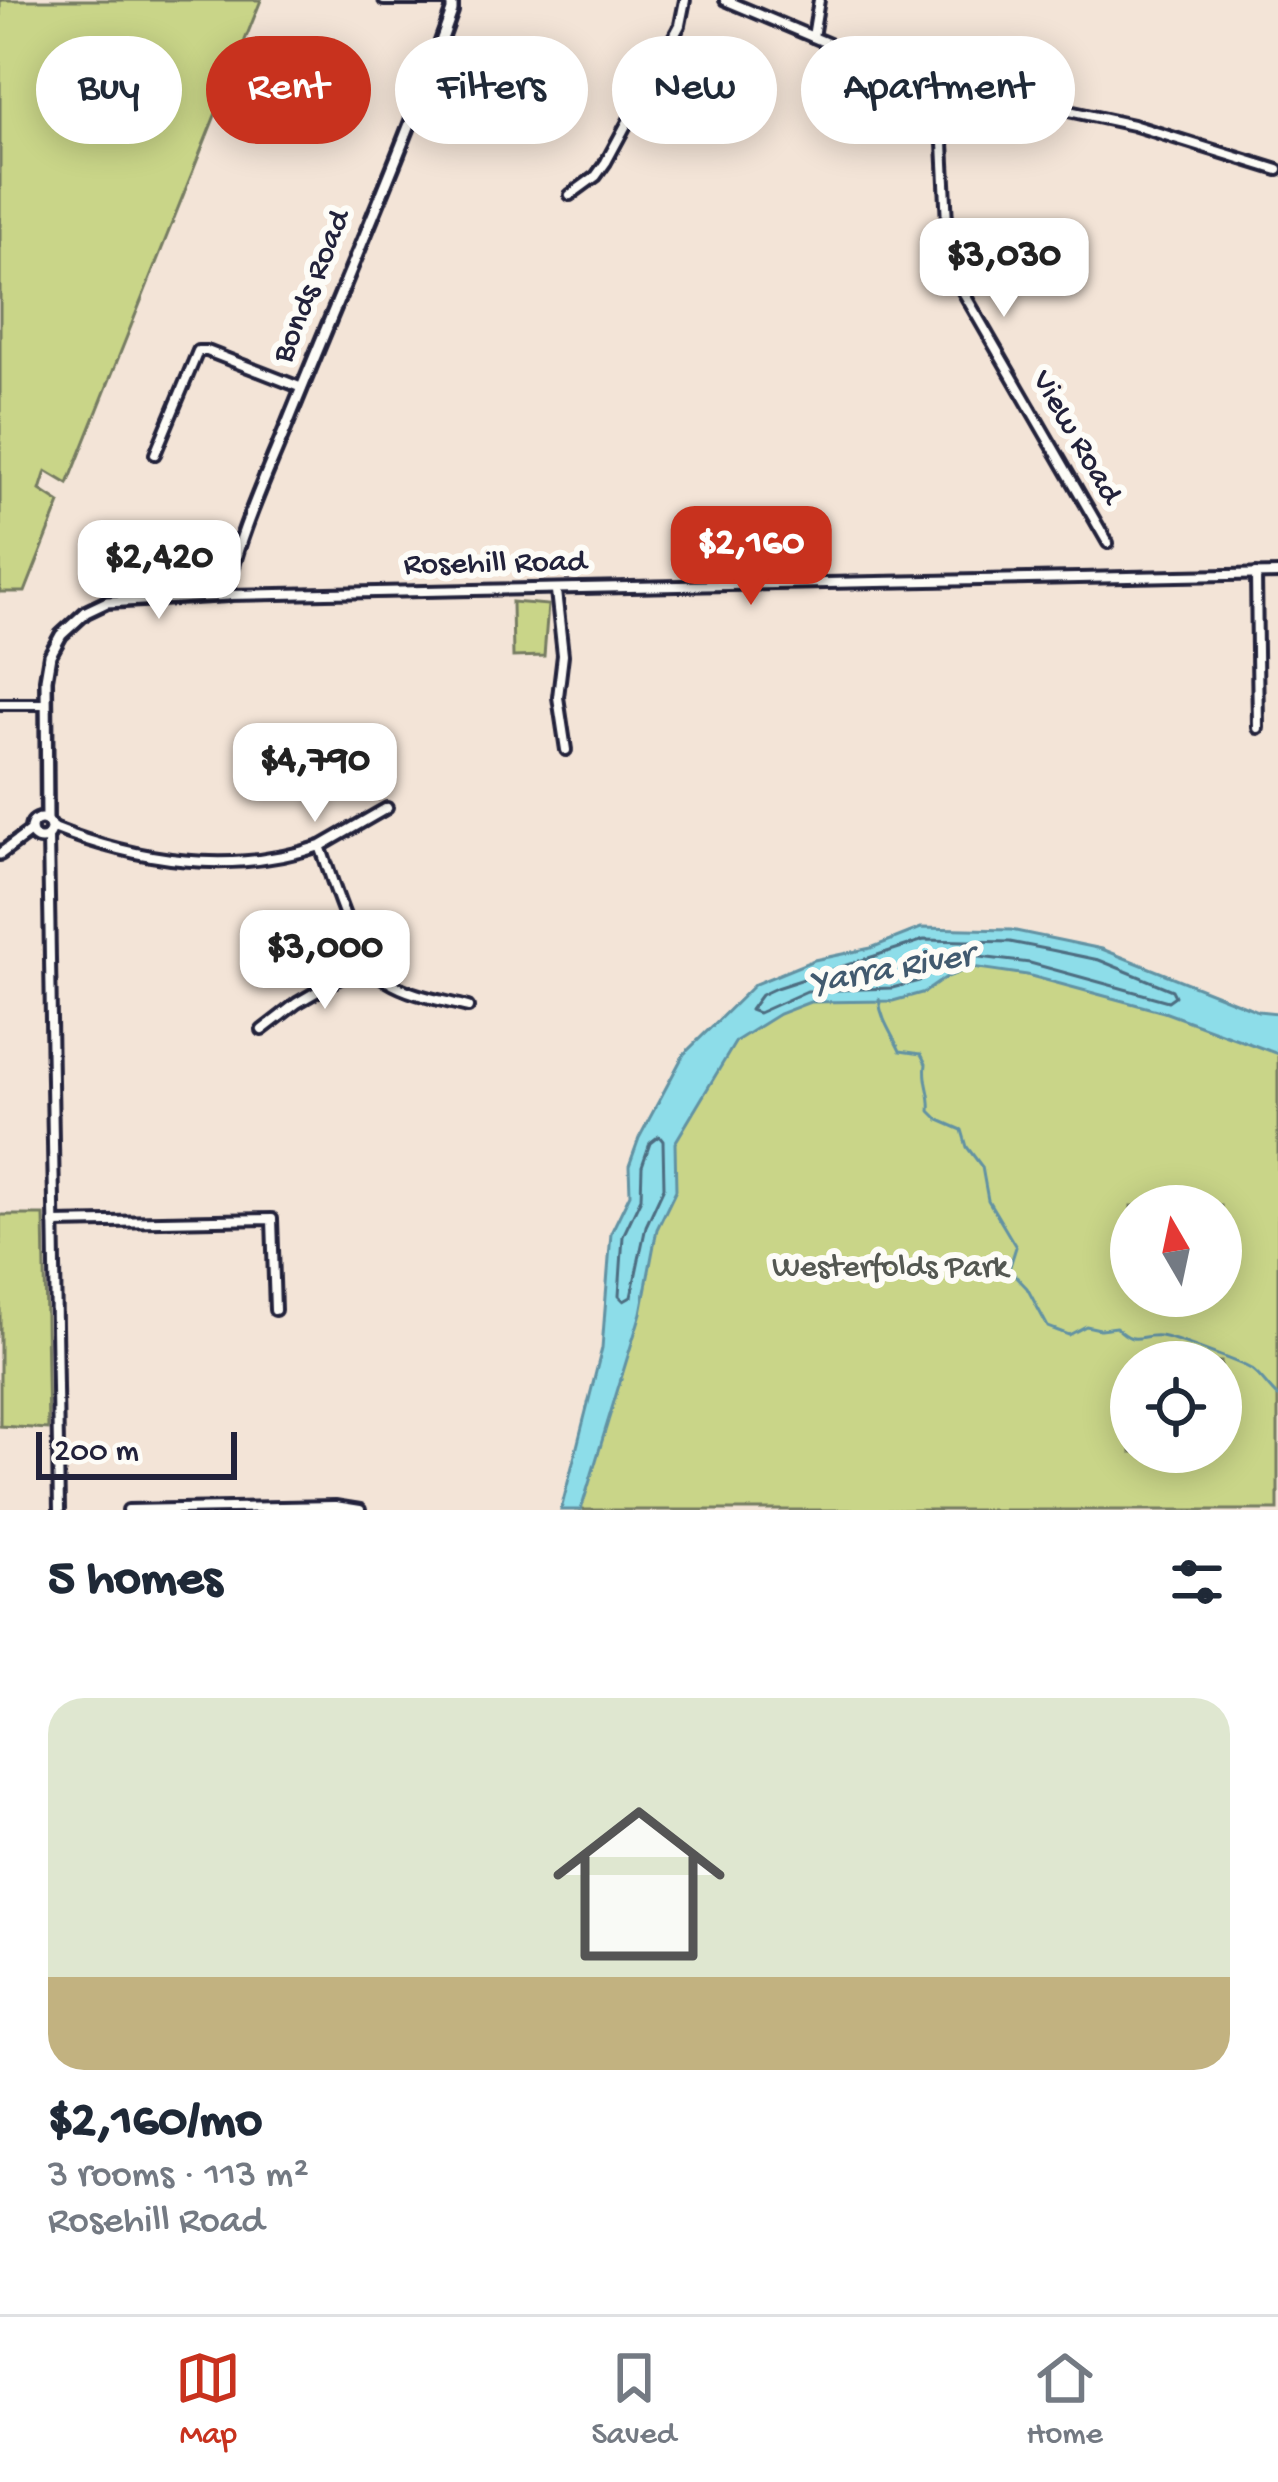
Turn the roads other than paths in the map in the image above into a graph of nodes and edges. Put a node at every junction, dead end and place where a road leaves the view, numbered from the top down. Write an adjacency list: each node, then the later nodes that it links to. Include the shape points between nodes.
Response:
1 (384, 0): 2 (street)
2 (443, 0): 12 (street, Bonds Road, via 449,19)
3 (686, 0): 11 (street, via 606,162)
4 (725, 0): 6 (street)
5 (819, 0): 7 (street)
6 (811, 36)
7 (813, 36)
8 (1075, 112): 10 (street)
9 (943, 144): 14 (street, View Road, via 954,276)
10 (1278, 170)
11 (570, 195)
12 (302, 388): 13 (street, via 198,351); 18 (street, Bonds Road)
13 (155, 454)
14 (1108, 542)
15 (1256, 574): 16 (street, Rosehill Road); 17 (street, Rosehill Road); 21 (street)
16 (1278, 574)
17 (556, 591): 18 (street, Rosehill Road); 22 (street)
18 (228, 595): 20 (street, Rosehill Road, via 97,606 61,634 50,655)
19 (0, 704): 20 (street)
20 (46, 704): 24 (street)
21 (1258, 728)
22 (566, 750)
23 (387, 808): 25 (street)
24 (42, 830): 25 (street, via 214,865); 26 (street); 30 (street)
25 (320, 846): 27 (street)
26 (3, 852)
27 (367, 963): 28 (street, via 411,993); 29 (street)
28 (469, 1007)
29 (262, 1030)
30 (54, 1223): 31 (street, via 272,1219); 32 (street)
31 (275, 1310)
32 (58, 1510)
33 (128, 1510): 34 (street)
34 (359, 1510)

